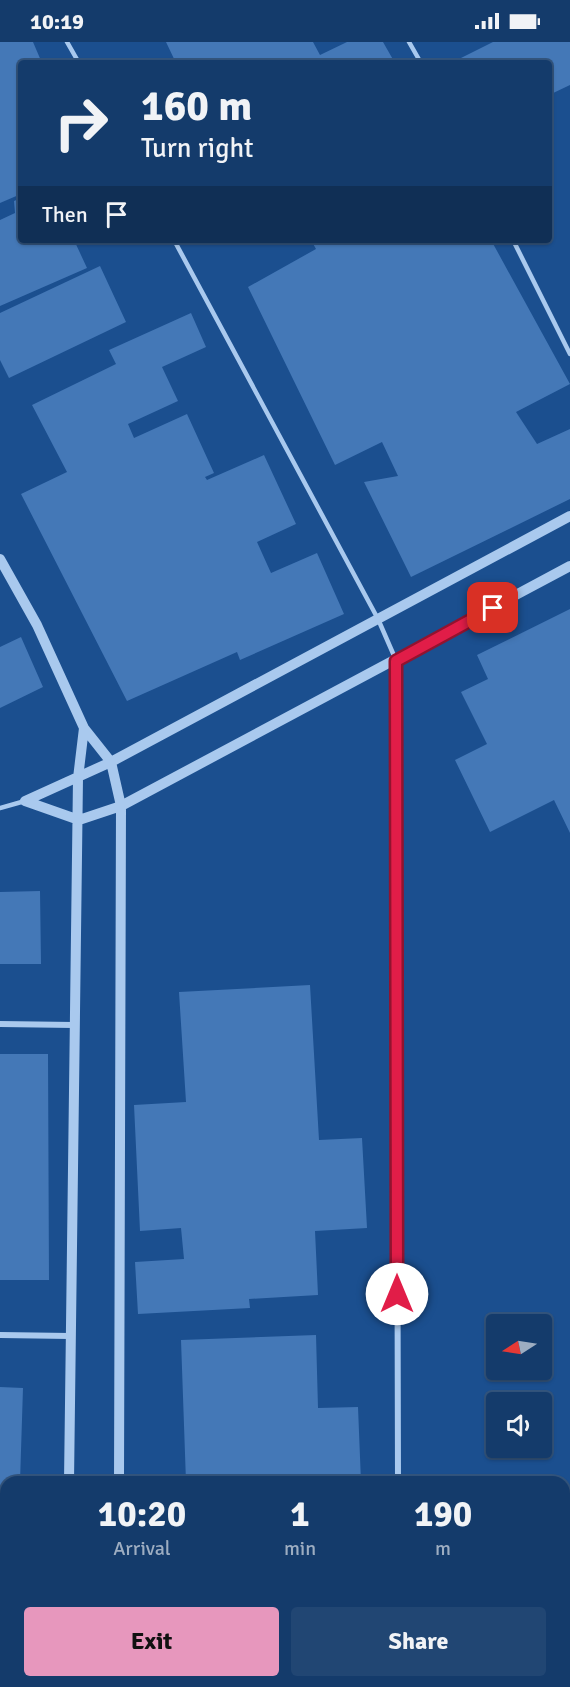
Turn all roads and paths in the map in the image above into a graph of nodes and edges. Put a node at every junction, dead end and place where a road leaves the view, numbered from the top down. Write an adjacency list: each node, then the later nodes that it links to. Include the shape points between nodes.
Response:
1 (67, 42): 3 (lane)
2 (409, 42): 4 (lane)
3 (77, 60)
4 (418, 60)
5 (176, 243): 11 (lane)
6 (514, 243): 7 (lane)
7 (570, 354)
8 (570, 516): 11 (street)
9 (0, 559): 13 (street, via 37,625)
10 (570, 566): 12 (street)
11 (378, 619): 12 (lane); 14 (street)
12 (396, 661): 17 (street); 26 (street)
13 (84, 728): 14 (street); 15 (street)
14 (111, 762): 15 (street); 17 (street)
15 (78, 778): 16 (street); 19 (street)
16 (25, 801): 18 (lane); 19 (street)
17 (121, 806): 19 (street); 25 (street)
18 (0, 808)
19 (79, 820): 21 (street)
20 (0, 1024): 21 (street)
21 (74, 1025): 23 (street)
22 (0, 1335): 23 (street)
23 (70, 1336): 24 (street)
24 (69, 1476)
25 (119, 1476)
26 (398, 1476)

